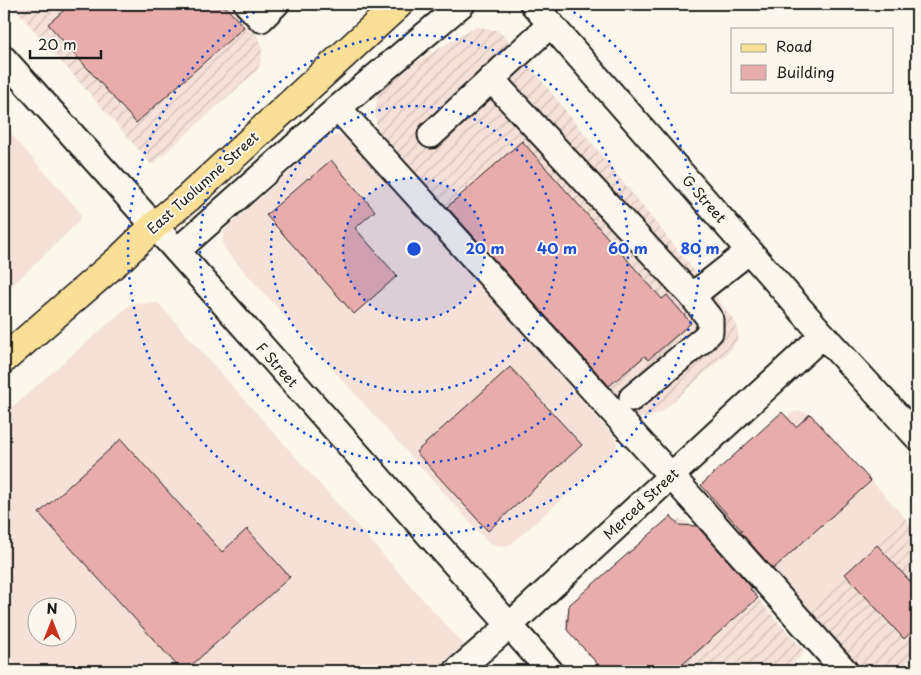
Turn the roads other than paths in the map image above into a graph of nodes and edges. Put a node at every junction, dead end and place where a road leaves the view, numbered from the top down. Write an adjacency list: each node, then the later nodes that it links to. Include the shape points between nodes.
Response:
1 (399, 4): 9 (main road, East Tuolumne Street)
2 (462, 4): 7 (street)
3 (533, 4): 4 (street, G Street)
4 (551, 24): 6 (street); 11 (street, G Street)
5 (4, 59): 9 (street, F Street)
6 (491, 79): 8 (street); 12 (street)
7 (338, 108): 10 (street); 17 (street)
8 (431, 135)
9 (154, 226): 10 (street, F Street); 14 (main road, East Tuolumne Street)
10 (176, 251): 18 (street, F Street)
11 (749, 251): 12 (street); 13 (street, G Street)
12 (692, 296): 15 (street, via 710,319 710,332)
13 (823, 335): 16 (street, G Street); 17 (street, Merced Street)
14 (4, 359)
15 (632, 398)
16 (917, 438)
17 (671, 476): 18 (street, Merced Street); 21 (street)
18 (509, 626): 19 (street, Merced Street); 20 (street, F Street)
19 (457, 671)
20 (550, 671)
21 (845, 671)

